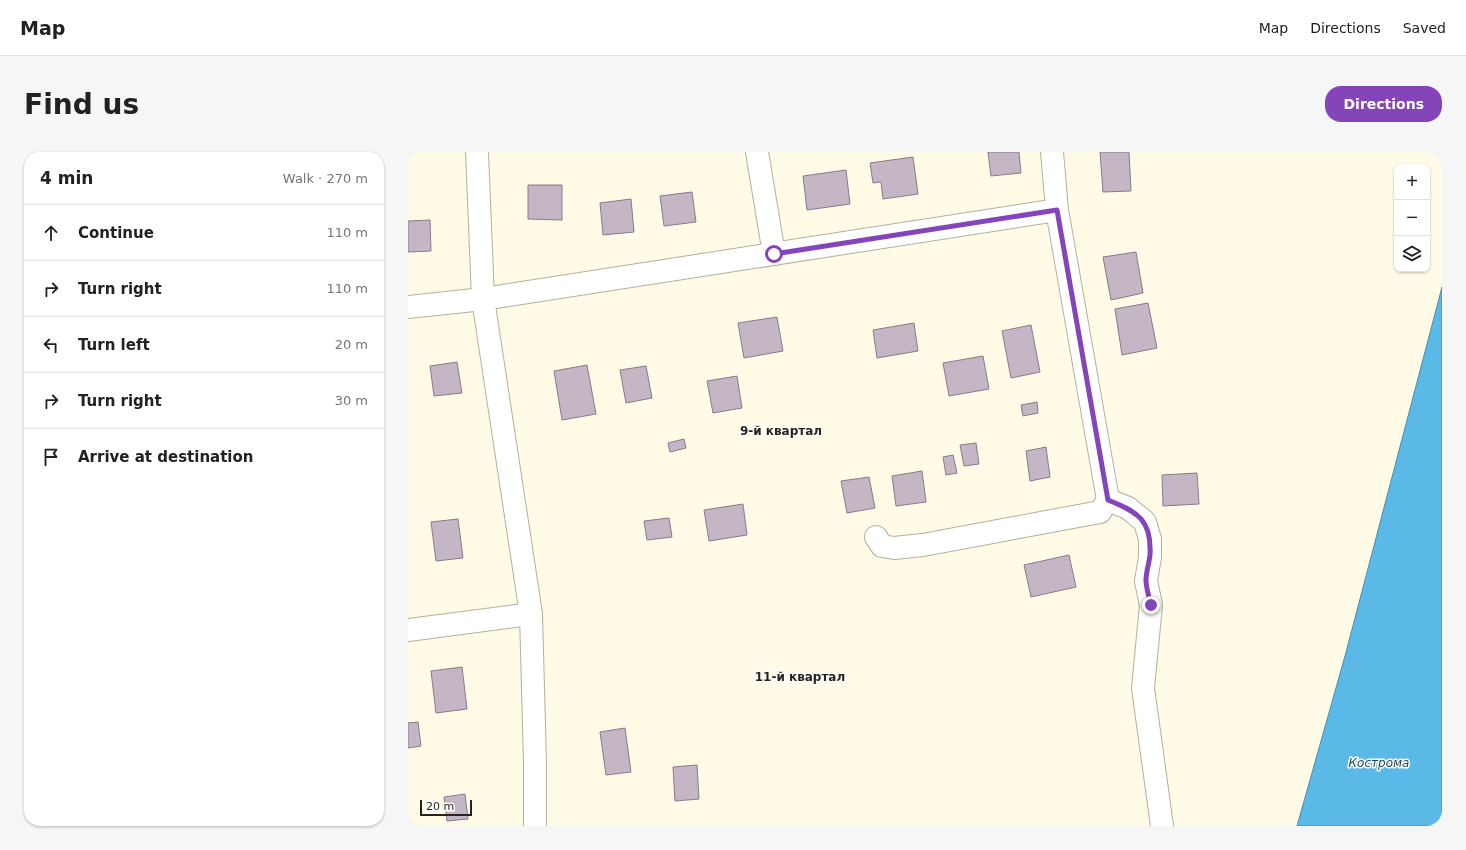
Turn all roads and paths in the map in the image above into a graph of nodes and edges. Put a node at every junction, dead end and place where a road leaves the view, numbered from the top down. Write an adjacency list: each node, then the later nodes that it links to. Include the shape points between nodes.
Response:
1 (477, 152): 6 (street)
2 (757, 152): 5 (street)
3 (1052, 152): 4 (street)
4 (1057, 210): 5 (street); 8 (street)
5 (774, 254): 6 (street)
6 (482, 299): 7 (street); 10 (street)
7 (408, 307)
8 (1108, 500): 9 (street, via 1100,512 923,545 894,548 882,546); 13 (street, via 1128,508 1145,522 1150,539 1146,581 1151,605 1142,688)
9 (876, 537)
10 (530, 614): 11 (street); 12 (street)
11 (408, 630)
12 (535, 826)
13 (1162, 826)

